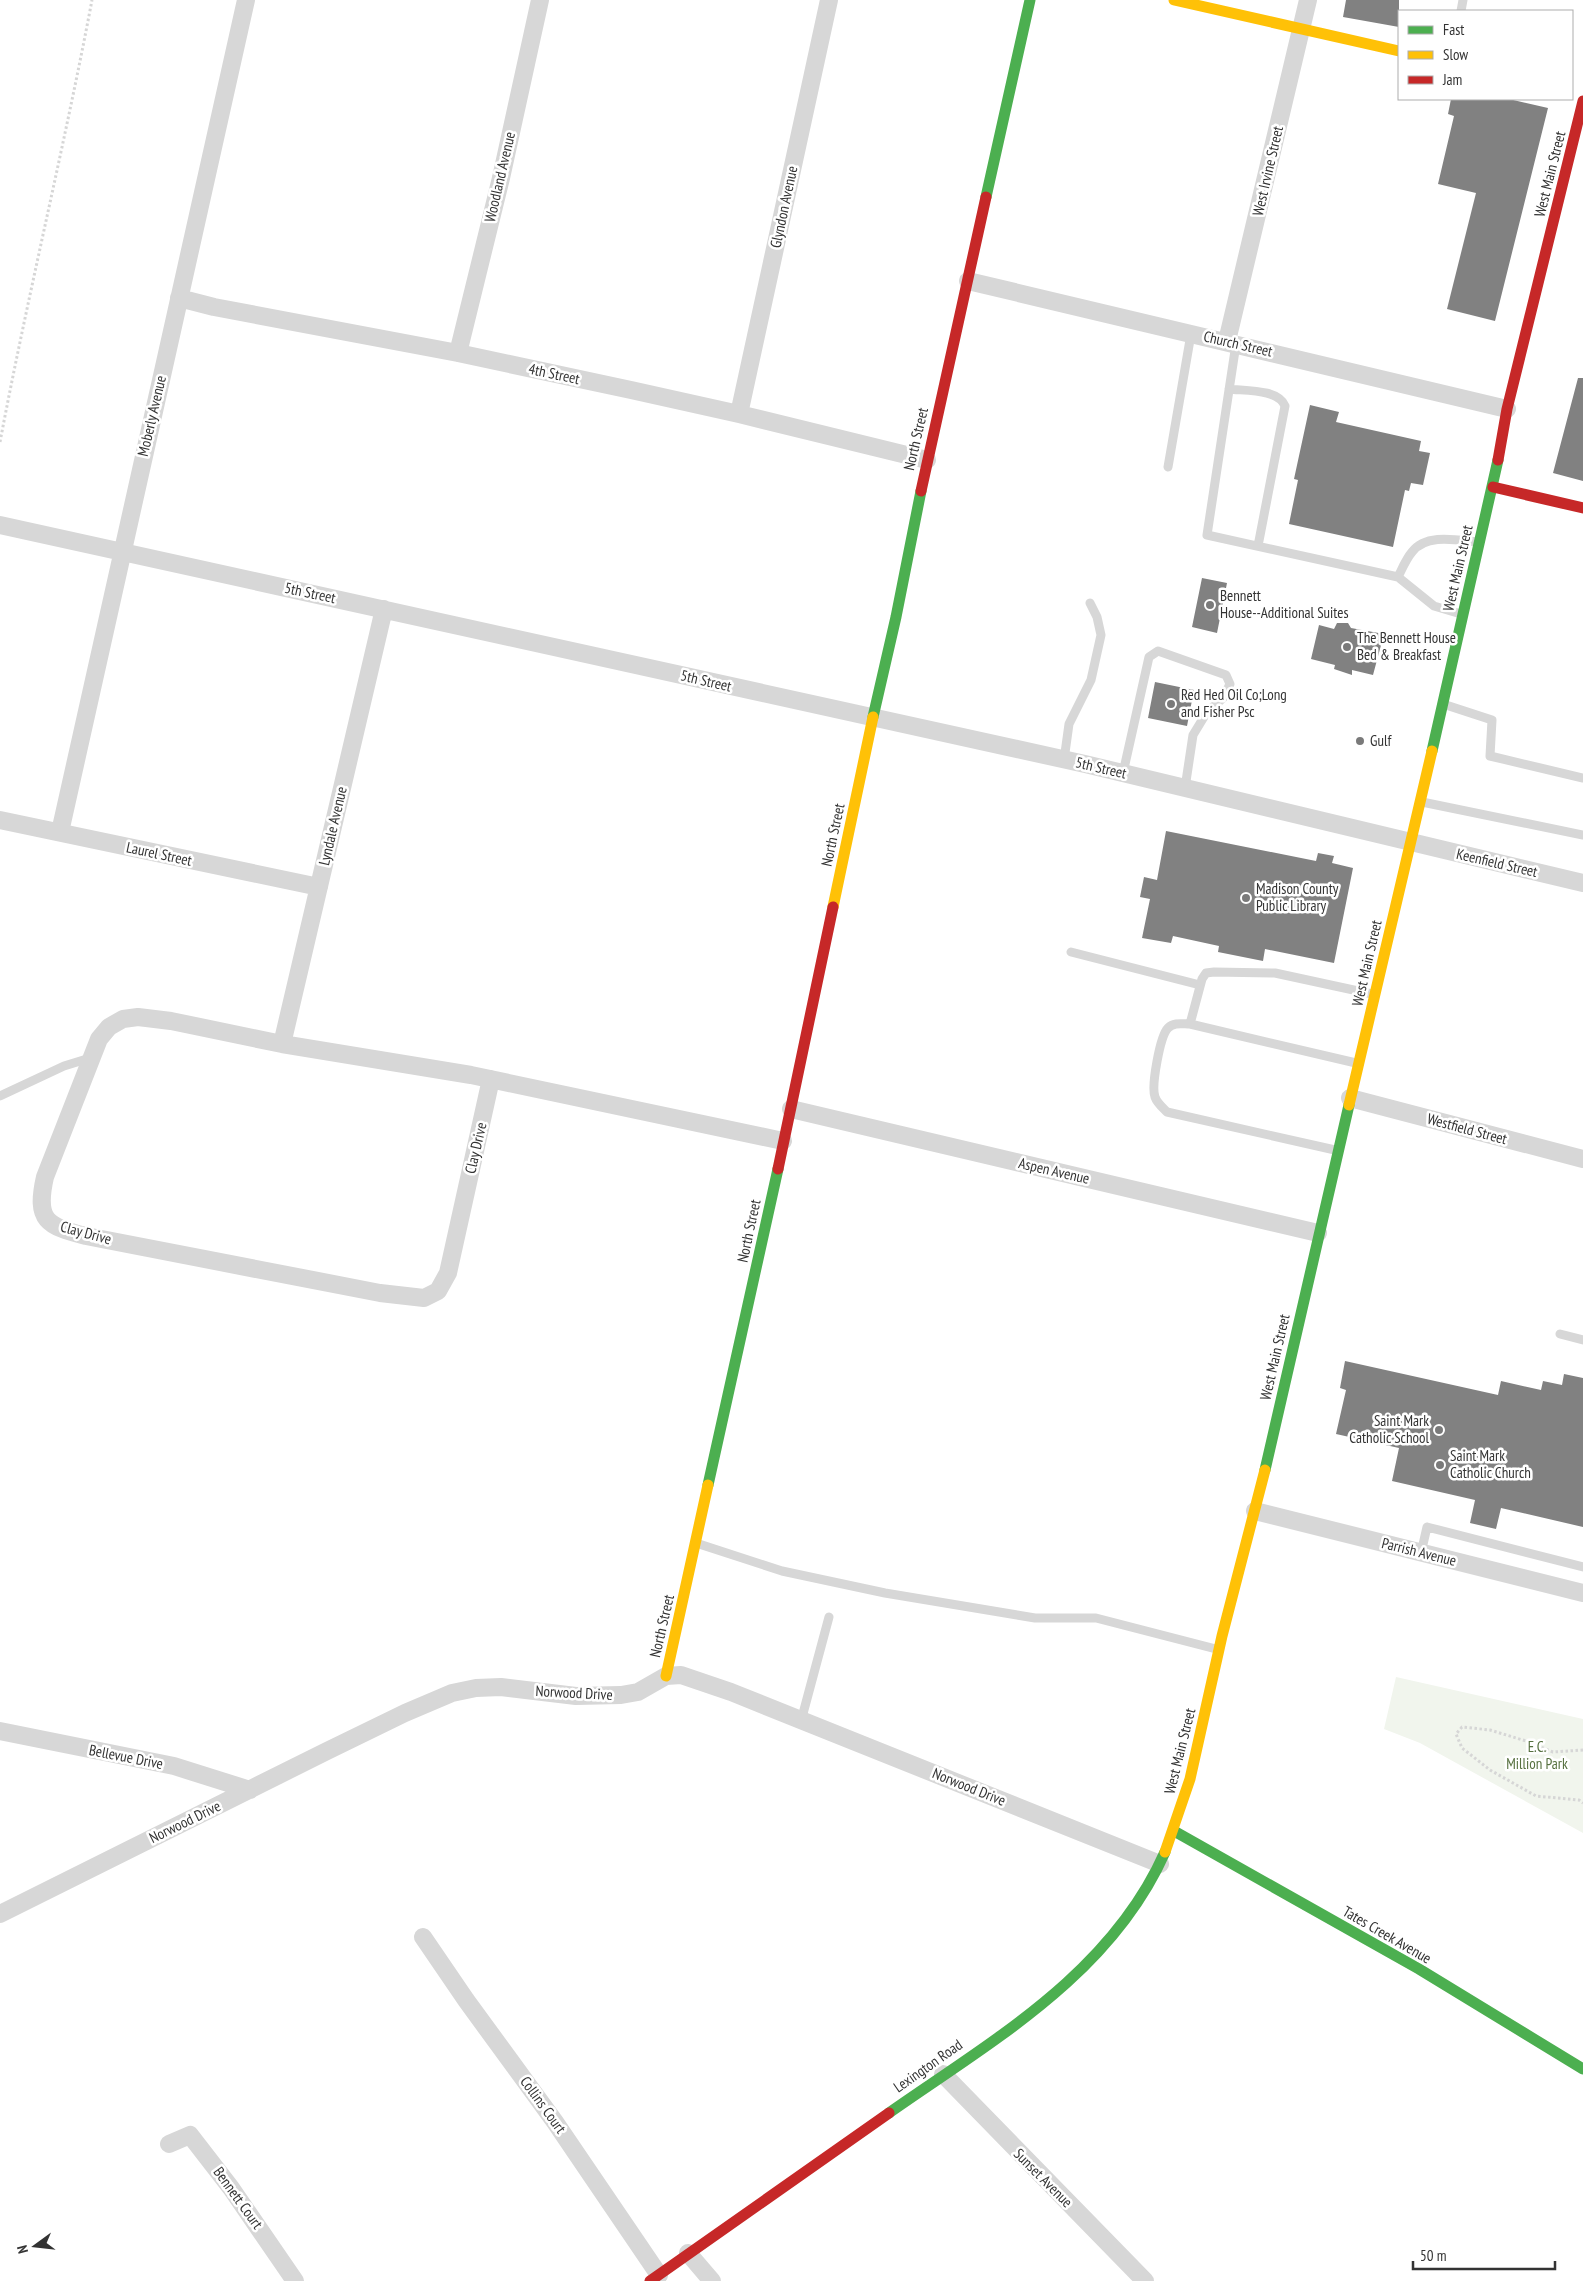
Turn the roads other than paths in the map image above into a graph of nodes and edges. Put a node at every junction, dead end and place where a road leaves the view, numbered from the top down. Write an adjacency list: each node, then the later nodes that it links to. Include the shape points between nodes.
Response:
1 (246, 0): 11 (street, Moberly Avenue)
2 (540, 0): 14 (street, Woodland Avenue)
3 (828, 0): 17 (street, Glyndon Avenue)
4 (1030, 0): 10 (main road, North Street)
5 (1174, 0): 7 (main road)
6 (1308, 0): 7 (street, West Irvine Street)
7 (1301, 28): 8 (main road); 13 (street, West Irvine Street)
8 (1398, 51)
9 (1581, 95): 16 (main road, West Main Street)
10 (968, 281): 12 (street, Church Street); 18 (main road, North Street)
11 (179, 298): 14 (street, 4th Street); 25 (street, Moberly Avenue)
12 (1191, 334): 13 (street, Church Street); 19 (lane)
13 (1232, 342): 15 (lane); 16 (street, Church Street)
14 (458, 353): 17 (street, 4th Street)
15 (1229, 389): 24 (lane, via 1207,535); 24 (lane, via 1276,395 1286,406)
16 (1507, 409): 20 (main road, West Main Street)
17 (739, 414): 18 (street, 4th Street)
18 (927, 460): 31 (main road, North Street)
19 (1168, 467)
20 (1493, 487): 21 (main road); 23 (main road, West Main Street)
21 (1583, 508)
22 (0, 525): 25 (street, 5th Street)
23 (1480, 542): 26 (lane, via 1440,538 1425,543 1412,550); 29 (main road, West Main Street)
24 (1258, 546): 26 (lane)
25 (122, 553): 28 (street, 5th Street); 38 (street, Moberly Avenue)
26 (1398, 577): 29 (lane, via 1434,606)
27 (1090, 603): 32 (lane, via 1102,635 1091,680 1069,724)
28 (384, 609): 31 (street, 5th Street); 42 (street, Lyndale Avenue)
29 (1463, 615): 30 (main road, West Main Street)
30 (1442, 704): 34 (lane, via 1492,720 1490,756); 36 (main road, West Main Street)
31 (872, 718): 32 (street, 5th Street); 53 (main road, North Street)
32 (1064, 760): 33 (street, 5th Street)
33 (1123, 773): 35 (street, 5th Street); 35 (lane, via 1149,657 1158,651 1226,676 1230,684 1223,698 1207,712 1192,735)
34 (1583, 778)
35 (1185, 788): 40 (street, 5th Street)
36 (1419, 802): 39 (lane); 40 (main road, West Main Street)
37 (0, 820): 38 (street, Laurel Street)
38 (60, 832): 42 (street, Laurel Street)
39 (1583, 835)
40 (1410, 843): 41 (street, Keenfield Street); 45 (main road, West Main Street)
41 (1583, 883)
42 (319, 887): 47 (street, Lyndale Avenue)
43 (1071, 952): 44 (lane)
44 (1200, 985): 45 (lane, via 1206,973 1275,973); 46 (lane)
45 (1375, 994): 49 (main road, West Main Street)
46 (1190, 1024): 49 (lane); 55 (lane, via 1178,1023 1168,1028 1162,1040 1153,1086 1160,1106 1167,1112)
47 (282, 1044): 48 (street, Clay Drive, via 138,1017 123,1019 109,1027 99,1039); 50 (street, Clay Drive)
48 (91, 1058): 50 (street, Clay Drive, via 52,1156 41,1195 42,1211 57,1228 418,1298 438,1291 448,1273); 51 (lane, via 64,1066)
49 (1359, 1064): 52 (main road, West Main Street)
50 (491, 1079): 54 (street, Clay Drive)
51 (0, 1096)
52 (1350, 1098): 55 (main road, West Main Street); 56 (street, Westfield Street)
53 (791, 1109): 54 (main road, North Street); 57 (street, Aspen Avenue)
54 (783, 1141): 61 (main road, North Street)
55 (1338, 1151): 57 (main road, West Main Street)
56 (1583, 1159)
57 (1318, 1233): 60 (main road, West Main Street)
58 (1560, 1334): 59 (lane)
59 (1583, 1340)
60 (1255, 1511): 62 (street, Parrish Avenue); 66 (main road, West Main Street)
61 (696, 1543): 66 (lane, via 782,1571 876,1591 1035,1618 1096,1618); 67 (main road, North Street)
62 (1421, 1552): 63 (lane, via 1427,1527); 64 (street, Parrish Avenue)
63 (1583, 1567)
64 (1583, 1593)
65 (829, 1617): 68 (lane)
66 (1219, 1650): 71 (main road, West Main Street)
67 (666, 1676): 68 (street, Norwood Drive, via 696,1678); 70 (street, Norwood Drive, via 638,1692 621,1695 576,1696 501,1687 452,1693)
68 (800, 1721): 72 (street, Norwood Drive)
69 (0, 1731): 70 (street, Bellevue Drive, via 174,1766)
70 (250, 1790): 73 (street, Norwood Drive)
71 (1174, 1831): 72 (main road, Lexington Road); 75 (main road, Tates Creek Avenue, via 1419,1969)
72 (1160, 1864): 76 (main road, Lexington Road, via 1141,1899 1115,1934 1070,1982 1033,2012)
73 (0, 1914)
74 (423, 1937): 79 (street, Collins Court, via 555,2122)
75 (1583, 2069)
76 (943, 2074): 78 (main road, Lexington Road); 82 (street, Sunset Avenue)
77 (170, 2144): 80 (street, Bennett Court, via 190,2135)
78 (688, 2253): 79 (main road, Lexington Road); 81 (street)
79 (655, 2278)
80 (295, 2281)
81 (712, 2281)
82 (1145, 2281)

